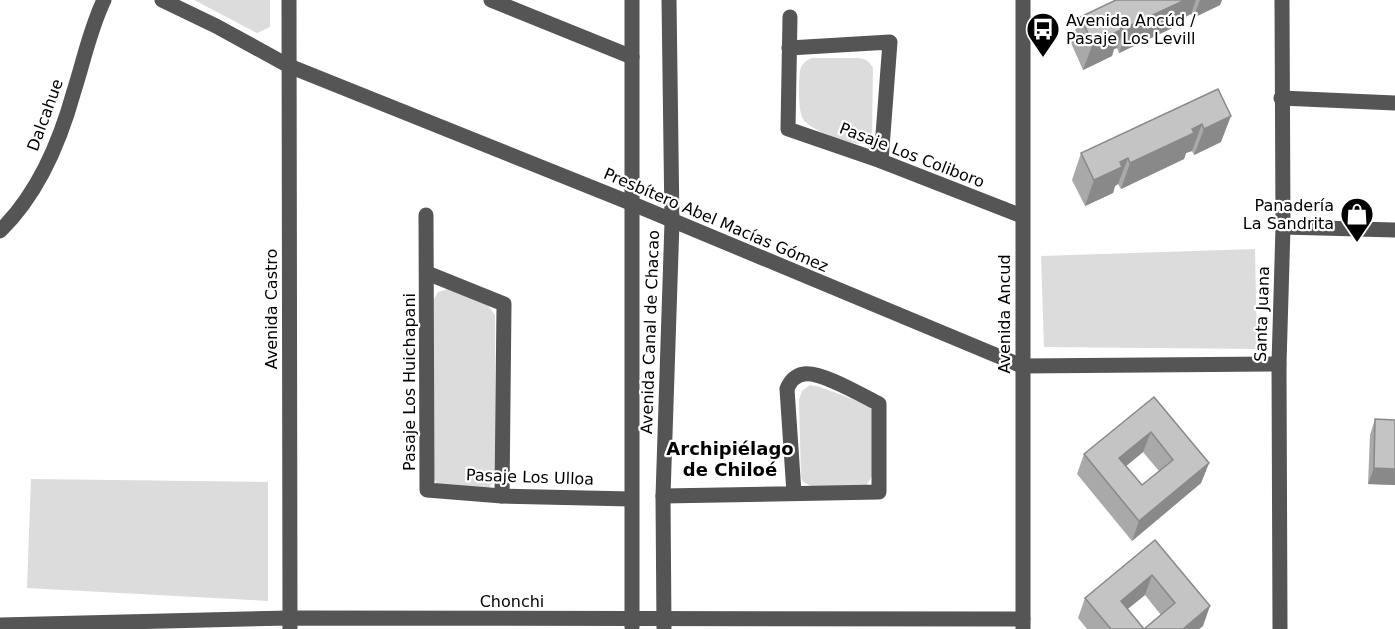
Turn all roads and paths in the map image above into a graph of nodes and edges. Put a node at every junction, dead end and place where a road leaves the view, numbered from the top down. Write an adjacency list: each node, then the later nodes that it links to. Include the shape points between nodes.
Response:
1 (104, 0): 23 (street, Dalcahue, via 58,144 33,190)
2 (162, 0): 13 (street, Presbítero Abel Macías Gómez)
3 (289, 0): 13 (street, Avenida Castro)
4 (491, 0): 9 (street)
5 (632, 0): 12 (street, Avenida Canal de Chacao)
6 (669, 0): 20 (street, Avenida Canal de Chacao)
7 (1023, 0): 19 (street, Avenida Ancud)
8 (1282, 0): 14 (street, Santa Juana)
9 (506, 3): 12 (street)
10 (790, 17): 11 (street)
11 (789, 48): 16 (street, Pasaje Los Coliboro, via 788,129); 16 (street, via 890,42)
12 (632, 57): 17 (street, Avenida Canal de Chacao)
13 (289, 66): 17 (street, Presbítero Abel Macías Gómez); 32 (street, Avenida Castro)
14 (1281, 98): 15 (street); 21 (street, Santa Juana)
15 (1395, 103)
16 (881, 161): 19 (street, Pasaje Los Coliboro)
17 (633, 204): 20 (street, Presbítero Abel Macías Gómez); 31 (street, Avenida Canal de Chacao)
18 (426, 215): 24 (street, Pasaje Los Huichapani)
19 (1022, 216): 26 (street, Avenida Ancud)
20 (672, 222): 26 (street, Presbítero Abel Macías Gómez); 30 (street, Avenida Canal de Chacao)
21 (1283, 227): 22 (street); 25 (street, Santa Juana)
22 (1395, 230)
23 (0, 231)
24 (427, 273): 27 (street, Pasaje Los Huichapani); 29 (street, Pasaje Los Huichapani, via 504,304)
25 (1279, 364): 26 (street, Presbítero Abel Macías Gómez); 37 (street, Santa Juana)
26 (1022, 366): 35 (street, Avenida Ancud)
27 (428, 490): 29 (street, Pasaje Los Ulloa)
28 (794, 493): 28 (street, via 787,389 790,383 802,374 813,374 879,404 879,492); 30 (street)
29 (502, 496): 31 (street, Pasaje Los Ulloa)
30 (663, 496): 34 (street, Avenida Canal de Chacao)
31 (632, 499): 33 (street, Avenida Canal de Chacao)
32 (290, 624): 33 (street, Chonchi); 36 (street, Chonchi)
33 (632, 624): 34 (street, Chonchi)
34 (664, 624): 35 (street, Chonchi)
35 (1023, 624)
36 (0, 625)
37 (1280, 629)

